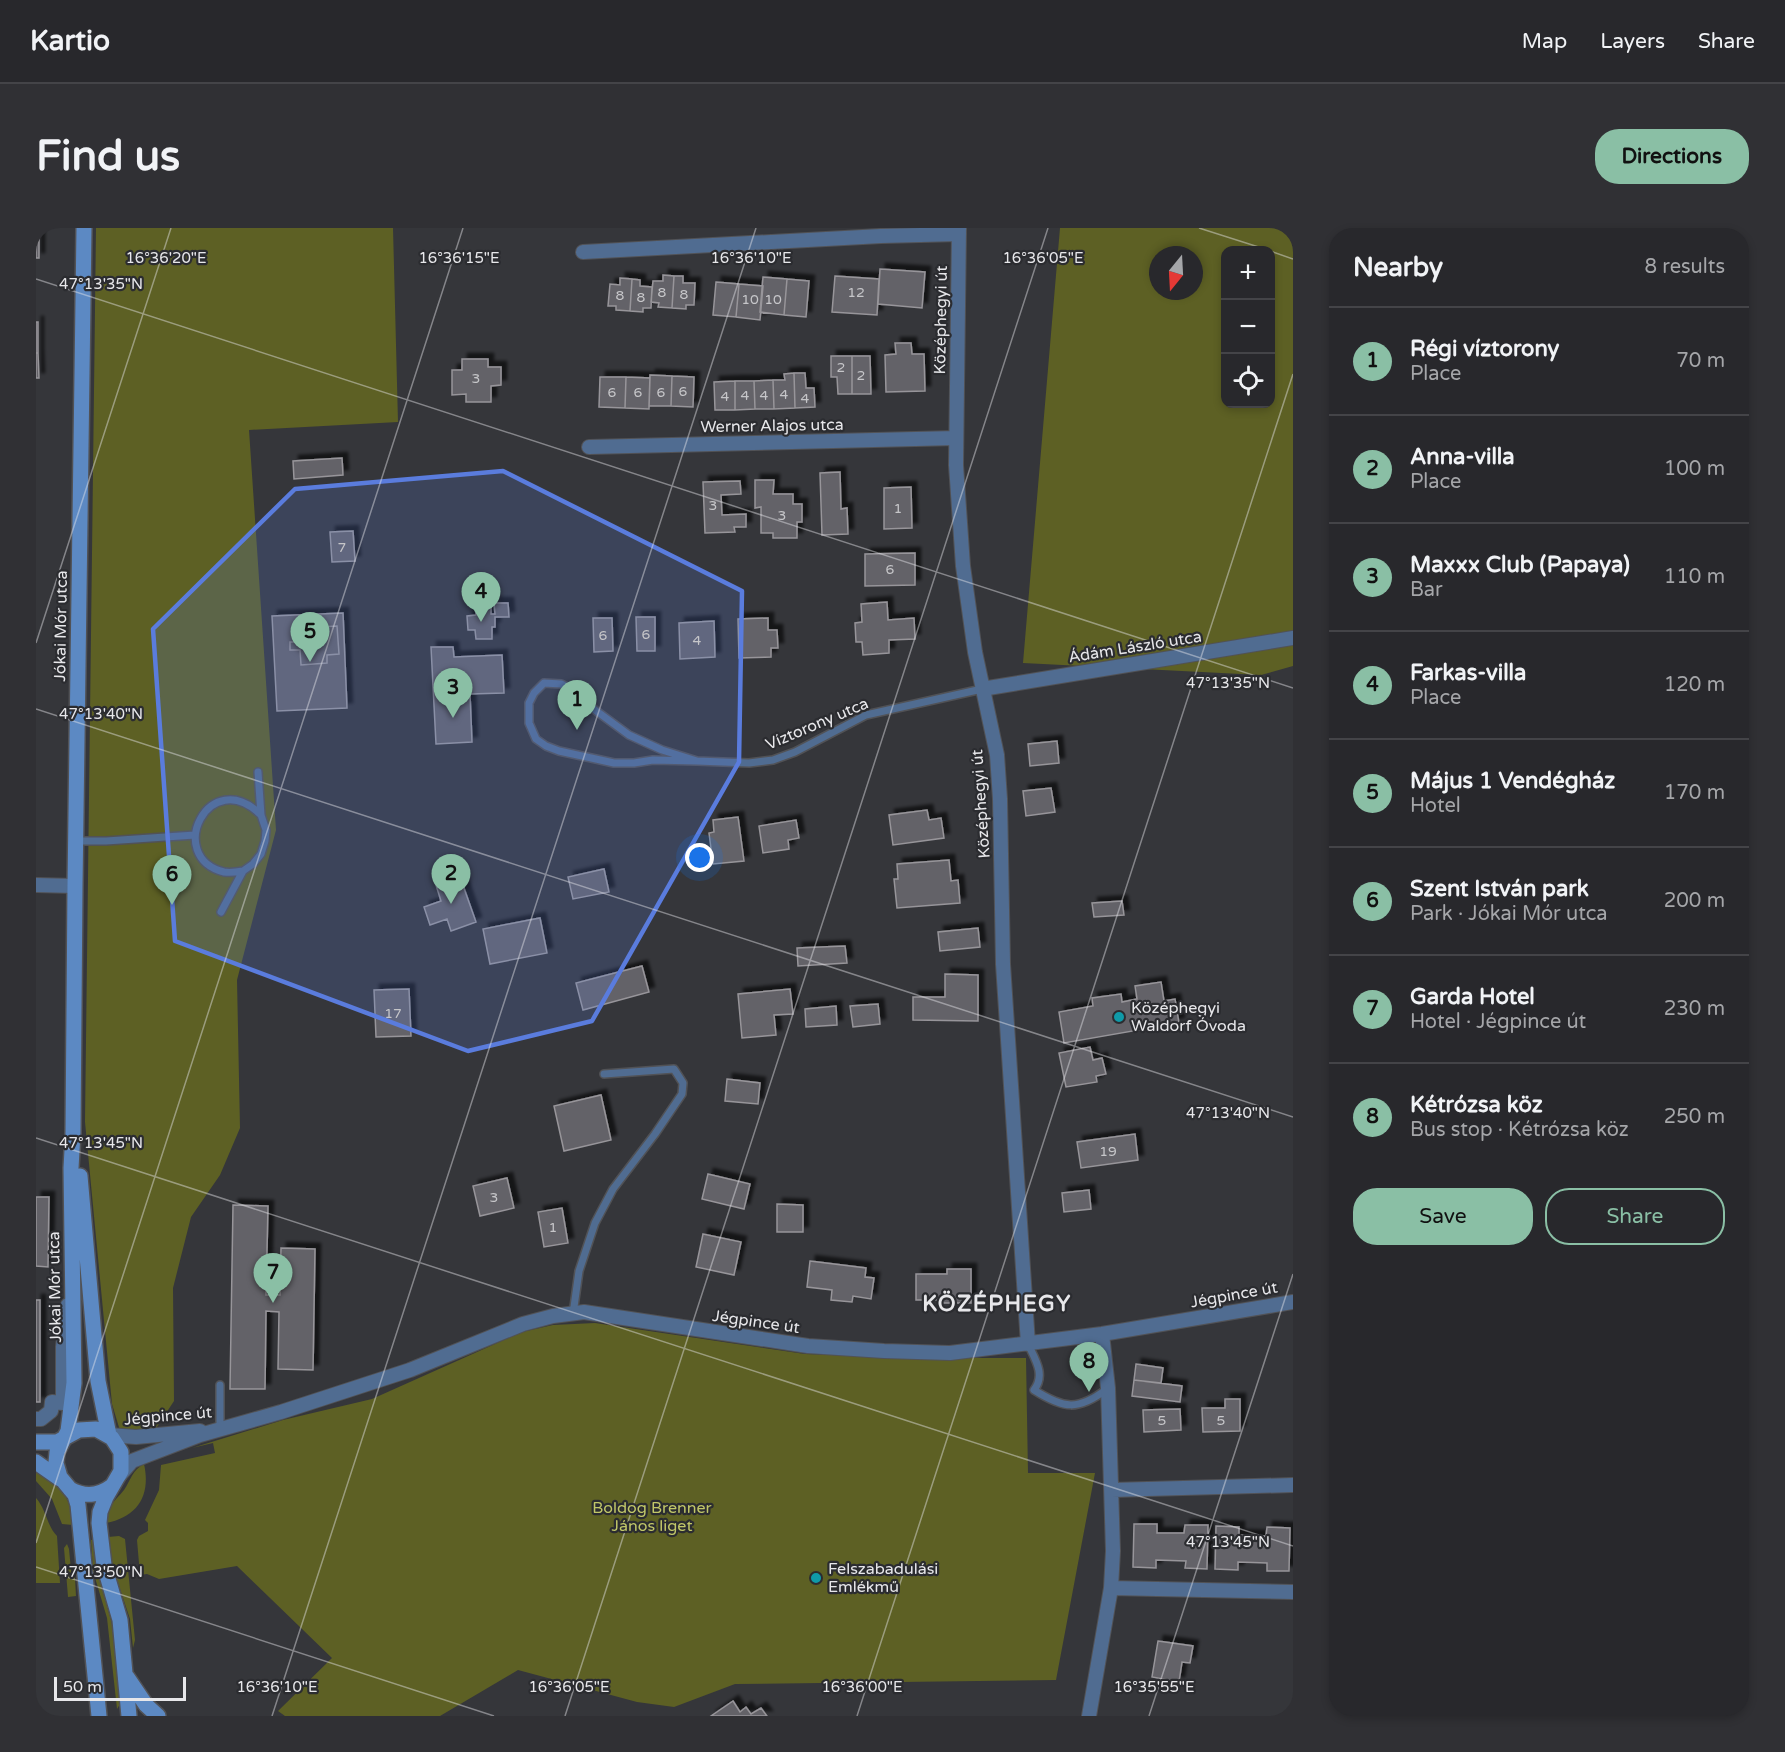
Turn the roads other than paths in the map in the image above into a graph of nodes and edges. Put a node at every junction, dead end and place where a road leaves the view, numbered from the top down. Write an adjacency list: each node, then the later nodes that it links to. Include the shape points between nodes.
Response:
1 (84, 228): 12 (street, Jókai Mór utca)
2 (959, 231): 3 (street); 4 (street, Középhegyi út)
3 (583, 252)
4 (956, 438): 5 (street, Werner Alajos utca); 7 (street, Középhegyi út, via 963,566)
5 (589, 447)
6 (1293, 638): 7 (street, Ádám László utca)
7 (982, 689): 8 (lane, Víztorony utca, via 866,716 773,760); 23 (street, Középhegyi út, via 997,755 1003,964)
8 (697, 761): 8 (lane, Víztorony utca, via 629,735 561,684 544,683 529,703 529,723 536,739 559,751 614,763)
9 (258, 772): 10 (lane)
10 (261, 815): 11 (lane, via 252,806 227,800 204,812); 13 (lane, via 266,830 261,854)
11 (195, 835): 12 (lane); 13 (lane, via 198,852 209,866 225,872)
12 (76, 841): 15 (street, Jókai Mór utca)
13 (243, 871): 16 (lane)
14 (36, 885): 15 (street)
15 (75, 886): 18 (street, Jókai Mór utca)
16 (221, 912)
17 (604, 1074): 21 (lane, via 674,1069 683,1083 682,1094 613,1189 595,1223 579,1271)
18 (74, 1133): 19 (street, Jókai Mór utca); 28 (street, Jókai Mór utca, via 98,1381)
19 (72, 1276): 26 (street, via 63,1340 63,1403 52,1402 51,1411); 29 (street, Jókai Mór utca, via 74,1383)
20 (1293, 1302): 22 (street, Jégpince út)
21 (573, 1314): 23 (street, Jégpince út, via 584,1312 808,1346 950,1353); 27 (street, Jégpince út, via 523,1324 410,1370)
22 (1102, 1334): 23 (street, Jégpince út); 25 (street)
23 (1028, 1344): 25 (lane, via 1040,1370 1040,1383 1034,1390 1051,1401 1066,1406 1081,1404)
24 (220, 1385): 27 (lane)
25 (1108, 1388): 35 (street)
26 (36, 1419)
27 (226, 1427): 28 (street, Jégpince út, via 144,1437); 32 (street, Jégpince út, via 140,1457 128,1464)
28 (109, 1435): 29 (street, via 86,1429); 32 (street, via 121,1452 122,1466)
29 (65, 1439): 30 (street); 33 (street, via 58,1449 56,1468)
30 (36, 1442)
31 (36, 1462): 33 (street)
32 (115, 1481): 33 (street, via 103,1492 92,1495 80,1494); 38 (street, via 102,1506 99,1523 104,1565 120,1620)
33 (66, 1485): 39 (street, via 78,1505)
34 (1293, 1485): 35 (street)
35 (1112, 1490): 36 (street)
36 (1111, 1588): 37 (street); 42 (street)
37 (1293, 1592)
38 (125, 1668): 40 (street); 41 (street, via 136,1692)
39 (99, 1716)
40 (129, 1716)
41 (158, 1716)
42 (1089, 1716)

